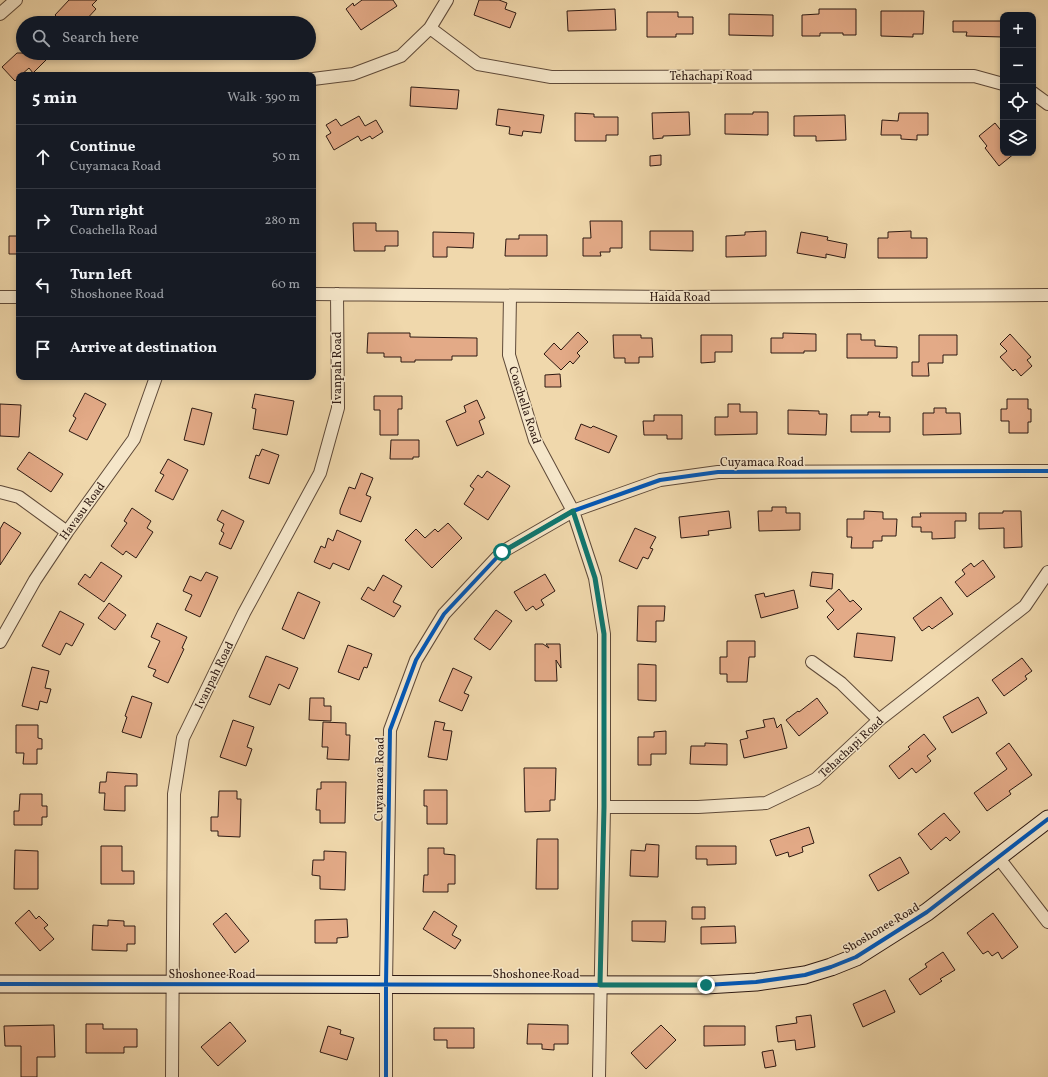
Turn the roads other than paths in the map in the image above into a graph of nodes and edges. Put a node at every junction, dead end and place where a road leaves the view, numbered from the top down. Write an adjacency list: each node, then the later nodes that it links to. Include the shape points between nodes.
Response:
1 (16, 0): 3 (street)
2 (447, 0): 4 (street)
3 (0, 14)
4 (430, 28): 5 (street, via 401,56 353,74); 6 (street, Tehachapi Road, via 478,64 551,77 974,76)
5 (316, 80)
6 (1000, 83)
7 (1036, 95): 8 (street)
8 (1048, 104)
9 (316, 294): 10 (street, Haida Road)
10 (337, 294): 12 (street, Haida Road); 29 (street, Ivanpah Road, via 338,408 320,474 244,613 182,738 174,794)
11 (1048, 295): 12 (street, Haida Road)
12 (510, 296): 18 (street, Coachella Road, via 509,355 534,440)
13 (0, 297): 14 (street)
14 (16, 297)
15 (155, 380): 19 (street, Havasu Road, via 134,439)
16 (1048, 471): 18 (street, Cuyamaca Road, via 718,472 660,480)
17 (0, 492): 19 (street, via 19,497)
18 (573, 511): 24 (street, Coachella Road, via 595,578 604,634); 30 (street, Cuyamaca Road, via 502,552 444,614 416,660 390,730)
19 (67, 532): 21 (street, Havasu Road, via 35,580)
20 (1048, 572): 23 (street, Tehachapi Road, via 1024,606)
21 (0, 642)
22 (812, 662): 23 (street, via 842,683)
23 (879, 720): 24 (street, Tehachapi Road, via 816,779 766,803 698,807)
24 (604, 807): 31 (street, Coachella Road)
25 (1048, 819): 26 (street, Shoshonee Road)
26 (998, 857): 27 (street); 31 (street, Shoshonee Road, via 927,912 856,957 805,975 756,982 706,985)
27 (1048, 922)
28 (0, 984): 29 (street, Shoshonee Road)
29 (172, 984): 30 (street, Shoshonee Road); 32 (street, Ivanpah Road)
30 (386, 984): 31 (street, Shoshonee Road); 33 (street, Cuyamaca Road)
31 (600, 985): 34 (street, Coachella Road)
32 (172, 1077)
33 (386, 1077)
34 (600, 1077)

